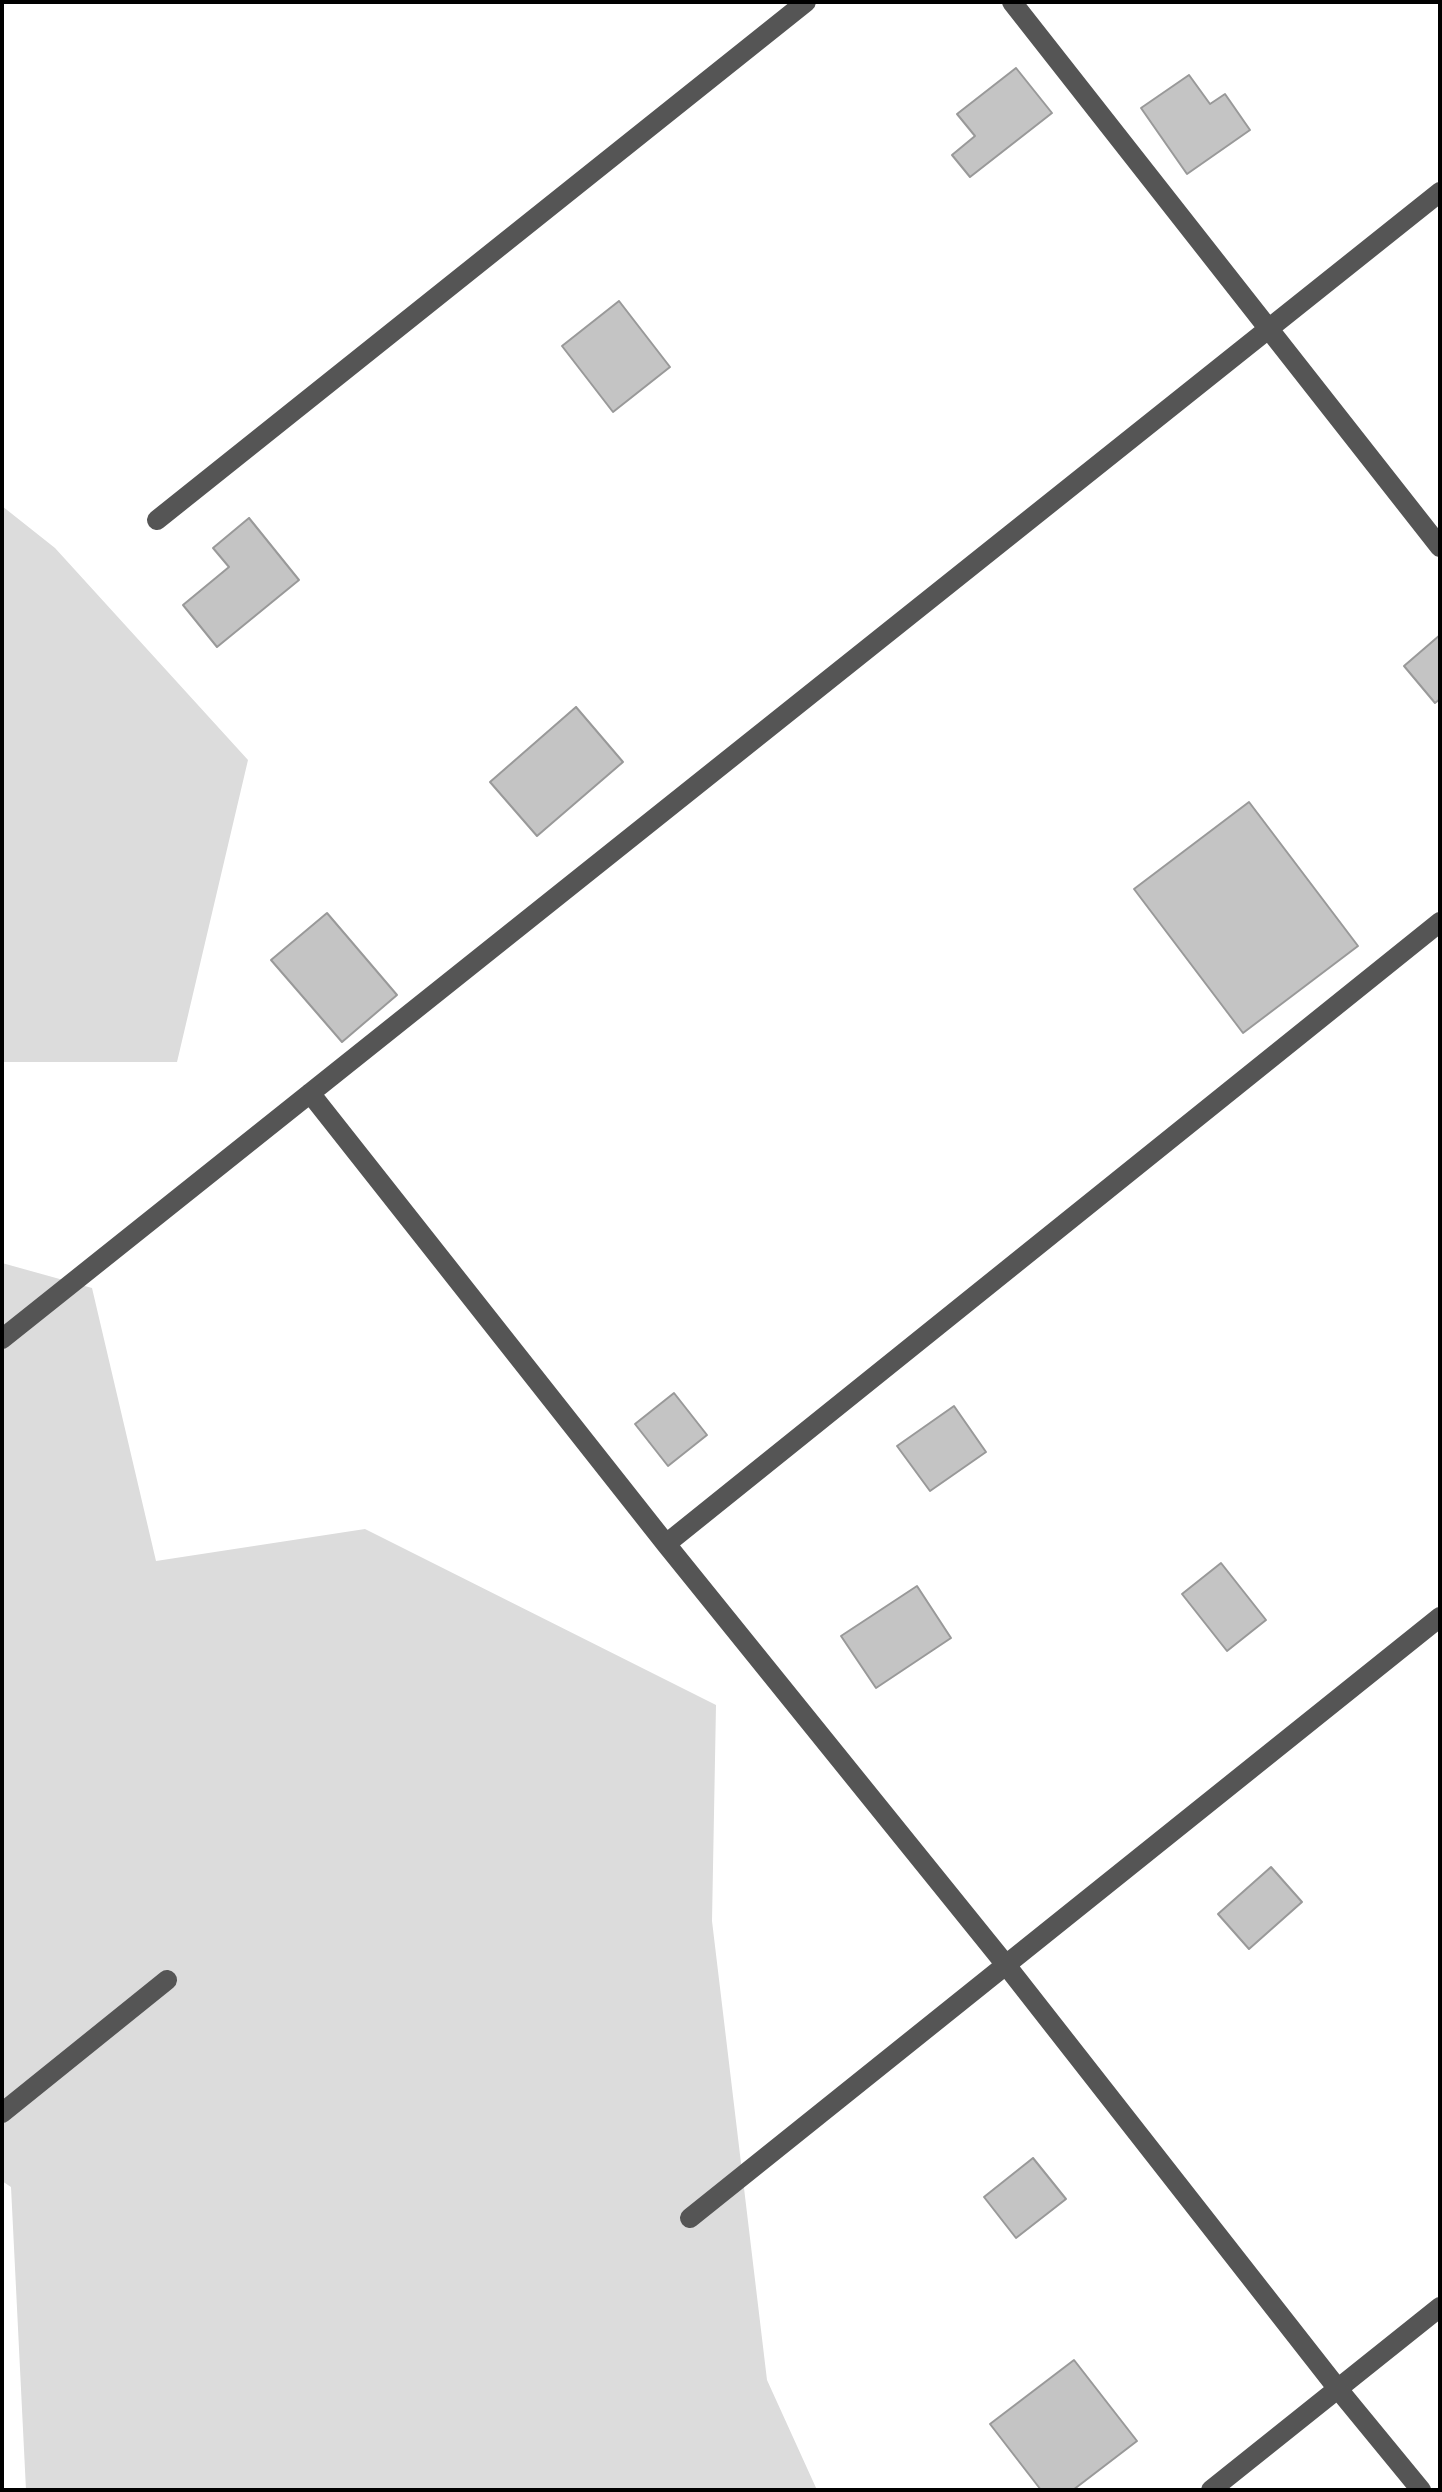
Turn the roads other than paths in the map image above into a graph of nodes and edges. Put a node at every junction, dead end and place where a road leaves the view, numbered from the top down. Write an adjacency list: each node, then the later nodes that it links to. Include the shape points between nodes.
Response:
1 (806, 2): 5 (lane)
2 (1012, 2): 4 (lane)
3 (1440, 192): 4 (lane)
4 (1270, 328): 6 (lane); 8 (lane)
5 (157, 520)
6 (1440, 547)
7 (1440, 922): 10 (lane)
8 (310, 1093): 9 (lane); 10 (lane)
9 (2, 1339)
10 (666, 1544): 12 (lane)
11 (1440, 1617): 12 (lane)
12 (1006, 1965): 15 (lane); 17 (lane)
13 (167, 1980): 14 (lane)
14 (2, 2113)
15 (690, 2218)
16 (1440, 2307): 17 (lane)
17 (1338, 2389): 18 (lane); 19 (lane)
18 (1211, 2490)
19 (1421, 2490)

